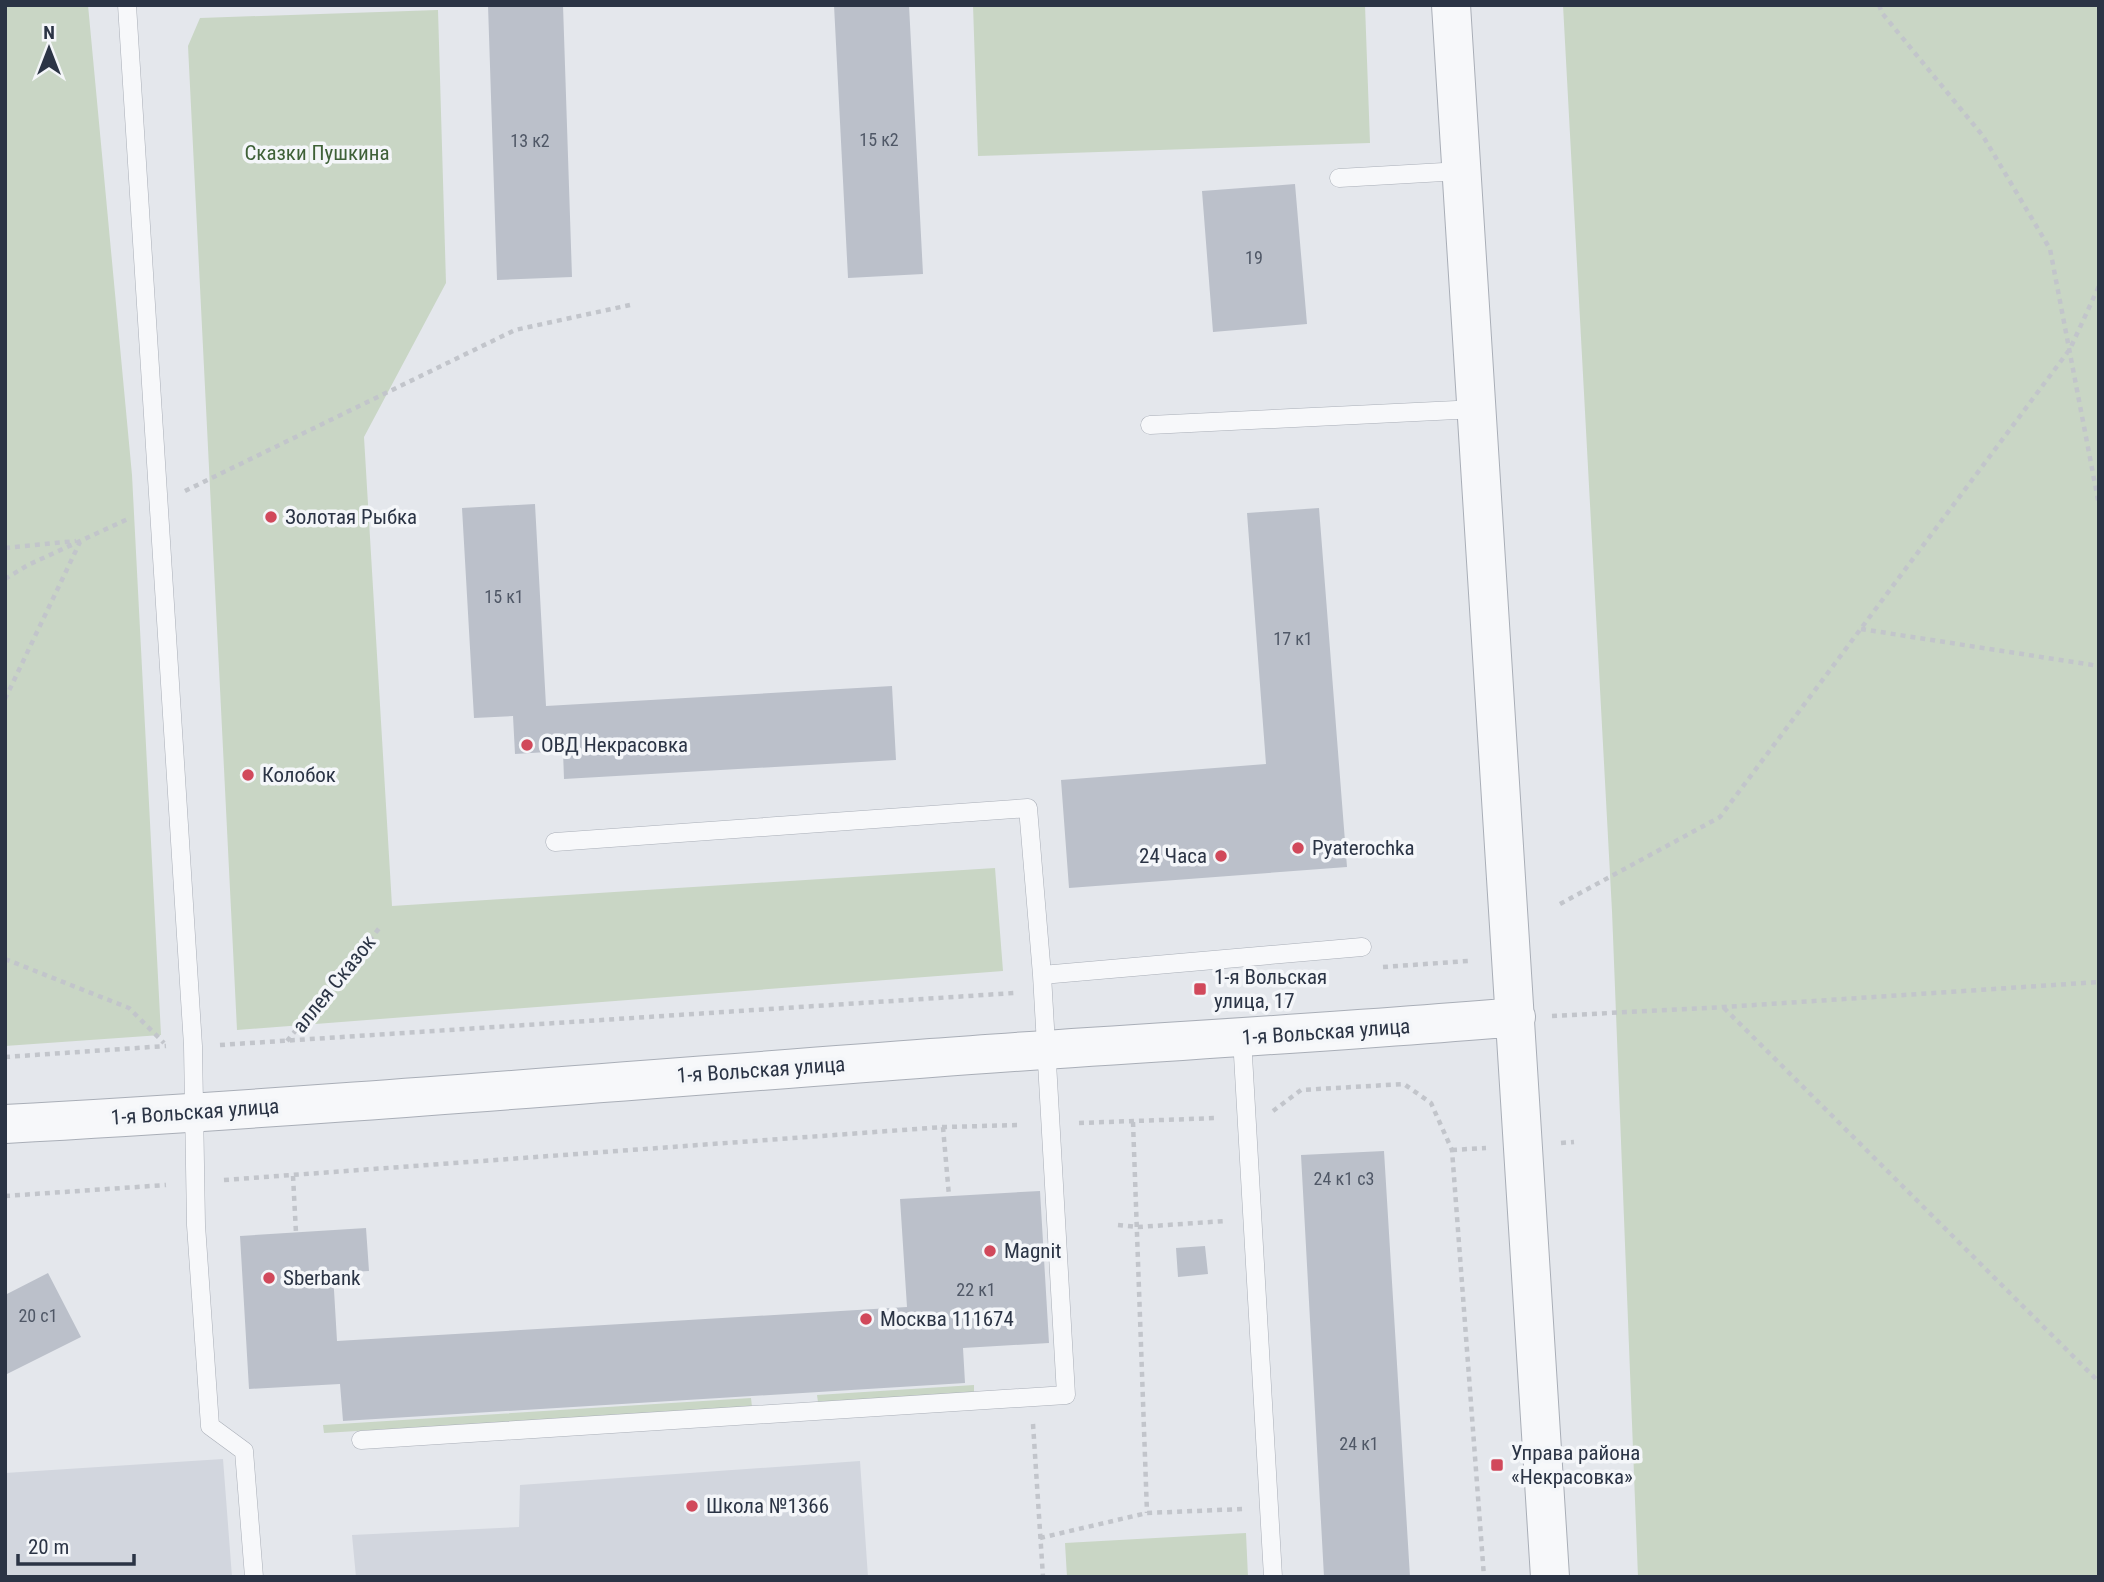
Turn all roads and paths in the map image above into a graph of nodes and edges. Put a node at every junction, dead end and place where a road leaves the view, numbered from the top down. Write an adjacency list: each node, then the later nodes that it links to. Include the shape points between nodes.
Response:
1 (127, 5): 11 (lane)
2 (1451, 5): 4 (street)
3 (1880, 5): 8 (path, via 1983,136 2050,249)
4 (1461, 171): 5 (lane); 9 (street)
5 (1339, 178)
6 (2099, 286): 8 (path)
7 (631, 305): 11 (path, via 515,330)
8 (2070, 348): 12 (path); 16 (path)
9 (1477, 409): 10 (lane); 29 (street)
10 (1150, 425)
11 (159, 504): 13 (path); 33 (lane)
12 (2099, 505)
13 (80, 541): 14 (path); 15 (path); 18 (path)
14 (5, 548)
15 (5, 579)
16 (1861, 629): 17 (path); 20 (path, via 1720,817)
17 (2099, 667)
18 (5, 699)
19 (555, 842): 27 (lane, via 1028,808)
20 (1560, 904)
21 (380, 926): 31 (path, аллея Сказок)
22 (1362, 947): 27 (lane)
23 (5, 959): 32 (path, via 129,1007)
24 (1399, 966): 25 (path)
25 (1372, 968)
26 (2099, 982): 28 (path)
27 (1042, 983): 31 (path); 34 (lane)
28 (1724, 1007): 29 (path); 50 (path)
29 (1516, 1017): 30 (street, 1-я Вольская улица); 60 (street)
30 (1242, 1038): 34 (street, 1-я Вольская улица); 37 (lane)
31 (287, 1042): 33 (path)
32 (167, 1046): 33 (path); 35 (path)
33 (193, 1046): 36 (lane)
34 (1047, 1051): 36 (street, 1-я Вольская улица); 40 (lane)
35 (5, 1057)
36 (195, 1112): 39 (street, 1-я Вольская улица); 43 (lane)
37 (1247, 1117): 38 (path); 46 (lane); 59 (path, via 1265,1116 1301,1090 1404,1084 1431,1103 1452,1150)
38 (1133, 1122): 40 (path); 48 (path)
39 (5, 1124)
40 (1051, 1124): 41 (path); 51 (lane, via 1066,1395)
41 (943, 1126): 42 (path); 45 (path)
42 (293, 1176): 43 (path); 49 (path)
43 (197, 1182): 44 (path); 56 (lane, via 209,1426 244,1451)
44 (5, 1196)
45 (949, 1196)
46 (1252, 1219): 48 (path); 53 (lane)
47 (1118, 1225): 48 (path)
48 (1138, 1227): 54 (path)
49 (296, 1233)
50 (2099, 1382)
51 (1032, 1398): 52 (lane); 55 (path)
52 (361, 1440)
53 (1269, 1508): 54 (path); 58 (lane)
54 (1147, 1513): 55 (path)
55 (1040, 1538): 57 (path)
56 (254, 1577)
57 (1043, 1577)
58 (1273, 1577)
59 (1484, 1577)
60 (1550, 1577)

